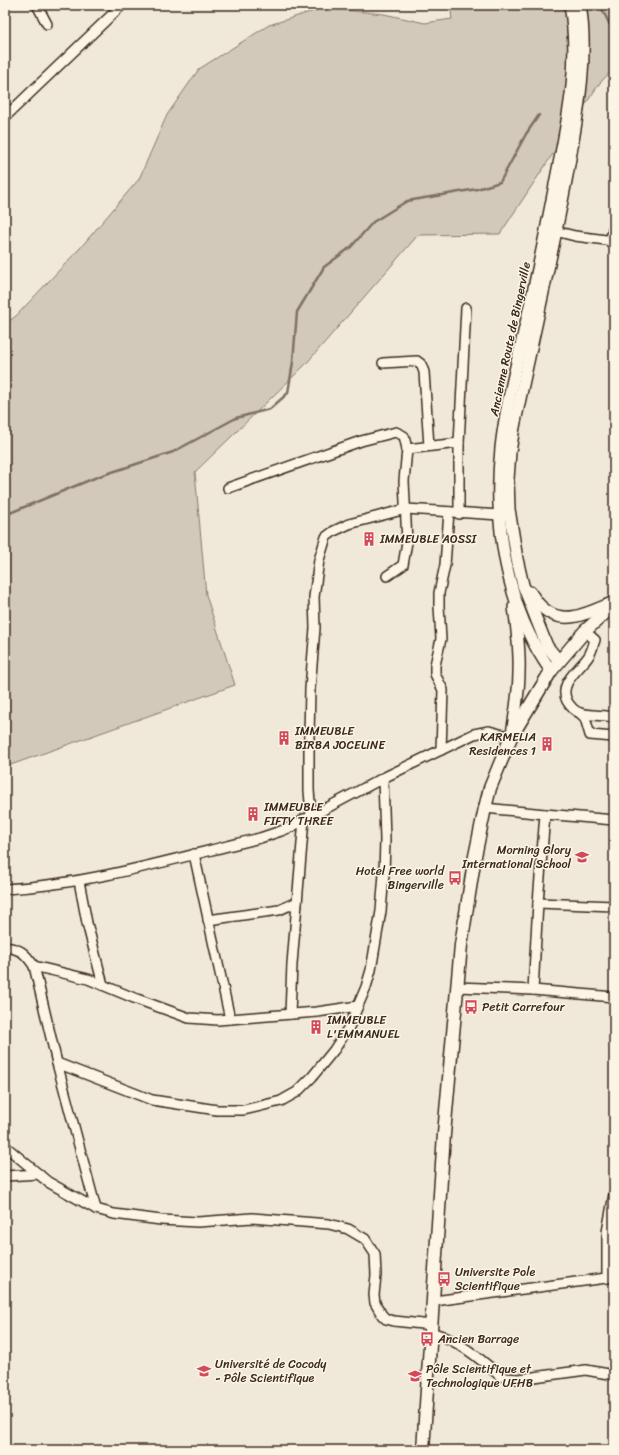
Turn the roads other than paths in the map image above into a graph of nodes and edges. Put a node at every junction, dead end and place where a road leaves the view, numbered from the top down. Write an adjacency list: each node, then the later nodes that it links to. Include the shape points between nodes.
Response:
1 (37, 5): 5 (street)
2 (122, 5): 6 (street)
3 (570, 5): 8 (street, Ancienne Route de Bingerville, via 575,61)
4 (580, 5): 8 (street, Ancienne Route de Bingerville, via 584,53 575,127)
5 (47, 24)
6 (5, 117)
7 (614, 224): 9 (street)
8 (551, 230): 9 (street); 19 (street, Ancienne Route de Bingerville, via 508,406 499,478); 21 (street, Ancienne Route de Bingerville, via 510,452 509,509)
9 (612, 241)
10 (466, 308): 12 (street)
11 (383, 363): 13 (street, via 417,361 421,364 424,372)
12 (459, 443): 13 (street); 18 (street)
13 (429, 446): 14 (street)
14 (408, 449): 15 (street, via 404,436 396,432 361,441); 16 (street, via 404,481)
15 (228, 488)
16 (406, 509): 17 (street); 20 (street, via 407,542 404,565); 35 (street, via 349,524 326,537 319,560 314,597)
17 (449, 512): 18 (street); 31 (street, via 446,565 439,593 441,639 435,665 435,674 443,690)
18 (459, 514): 19 (street)
19 (500, 515): 22 (street, Ancienne Route de Bingerville)
20 (387, 576)
21 (524, 585): 23 (street, via 543,609 554,616 578,616); 25 (street, Ancienne Route de Bingerville, via 548,646)
22 (511, 588): 26 (street, Ancienne Route de Bingerville, via 540,655); 29 (street, via 520,672)
23 (614, 604): 24 (main road)
24 (585, 631): 25 (main road); 27 (street, via 595,640 591,652 571,676 565,688 565,696 570,707)
25 (559, 661): 26 (main road)
26 (551, 671): 29 (main road)
27 (580, 713): 28 (street); 30 (street, via 585,718 590,735)
28 (614, 717)
29 (511, 737): 31 (street, via 489,731 474,734); 33 (main road, via 490,788)
30 (614, 737)
31 (441, 750): 32 (street)
32 (383, 778): 35 (street); 50 (street, via 385,847 381,911 371,970)
33 (485, 808): 34 (street); 47 (main road, via 466,905)
34 (545, 814): 36 (street); 41 (street)
35 (307, 817): 37 (street, via 281,832); 40 (street)
36 (614, 820)
37 (194, 854): 38 (street); 43 (street)
38 (79, 881): 39 (street); 46 (street)
39 (5, 889)
40 (297, 902): 43 (street, via 279,910); 51 (street)
41 (538, 903): 42 (street); 48 (street)
42 (614, 906)
43 (208, 920): 52 (street)
44 (5, 947): 45 (street, via 18,949)
45 (34, 966): 46 (street); 53 (street)
46 (103, 985): 52 (street, via 189,1018)
47 (458, 987): 48 (street); 60 (main road, via 444,1134)
48 (533, 990): 49 (street)
49 (614, 997)
50 (358, 1006): 51 (street); 53 (street, via 349,1027 334,1050 297,1092 281,1101 244,1110 217,1110 152,1100)
51 (290, 1014): 52 (street)
52 (230, 1019)
53 (57, 1062): 58 (street)
54 (5, 1146): 55 (street)
55 (39, 1174): 56 (street); 58 (street, via 48,1182)
56 (5, 1176)
57 (614, 1194): 59 (street, via 608,1232)
58 (96, 1209): 61 (street, via 161,1220 198,1222 252,1218 329,1224 348,1229 365,1239 375,1254 374,1296 382,1315 386,1319)
59 (611, 1277): 60 (street)
60 (434, 1301): 61 (main road)
61 (432, 1329): 62 (street, via 458,1342 506,1378 519,1379 586,1370); 63 (main road)
62 (614, 1375)
63 (423, 1450)

